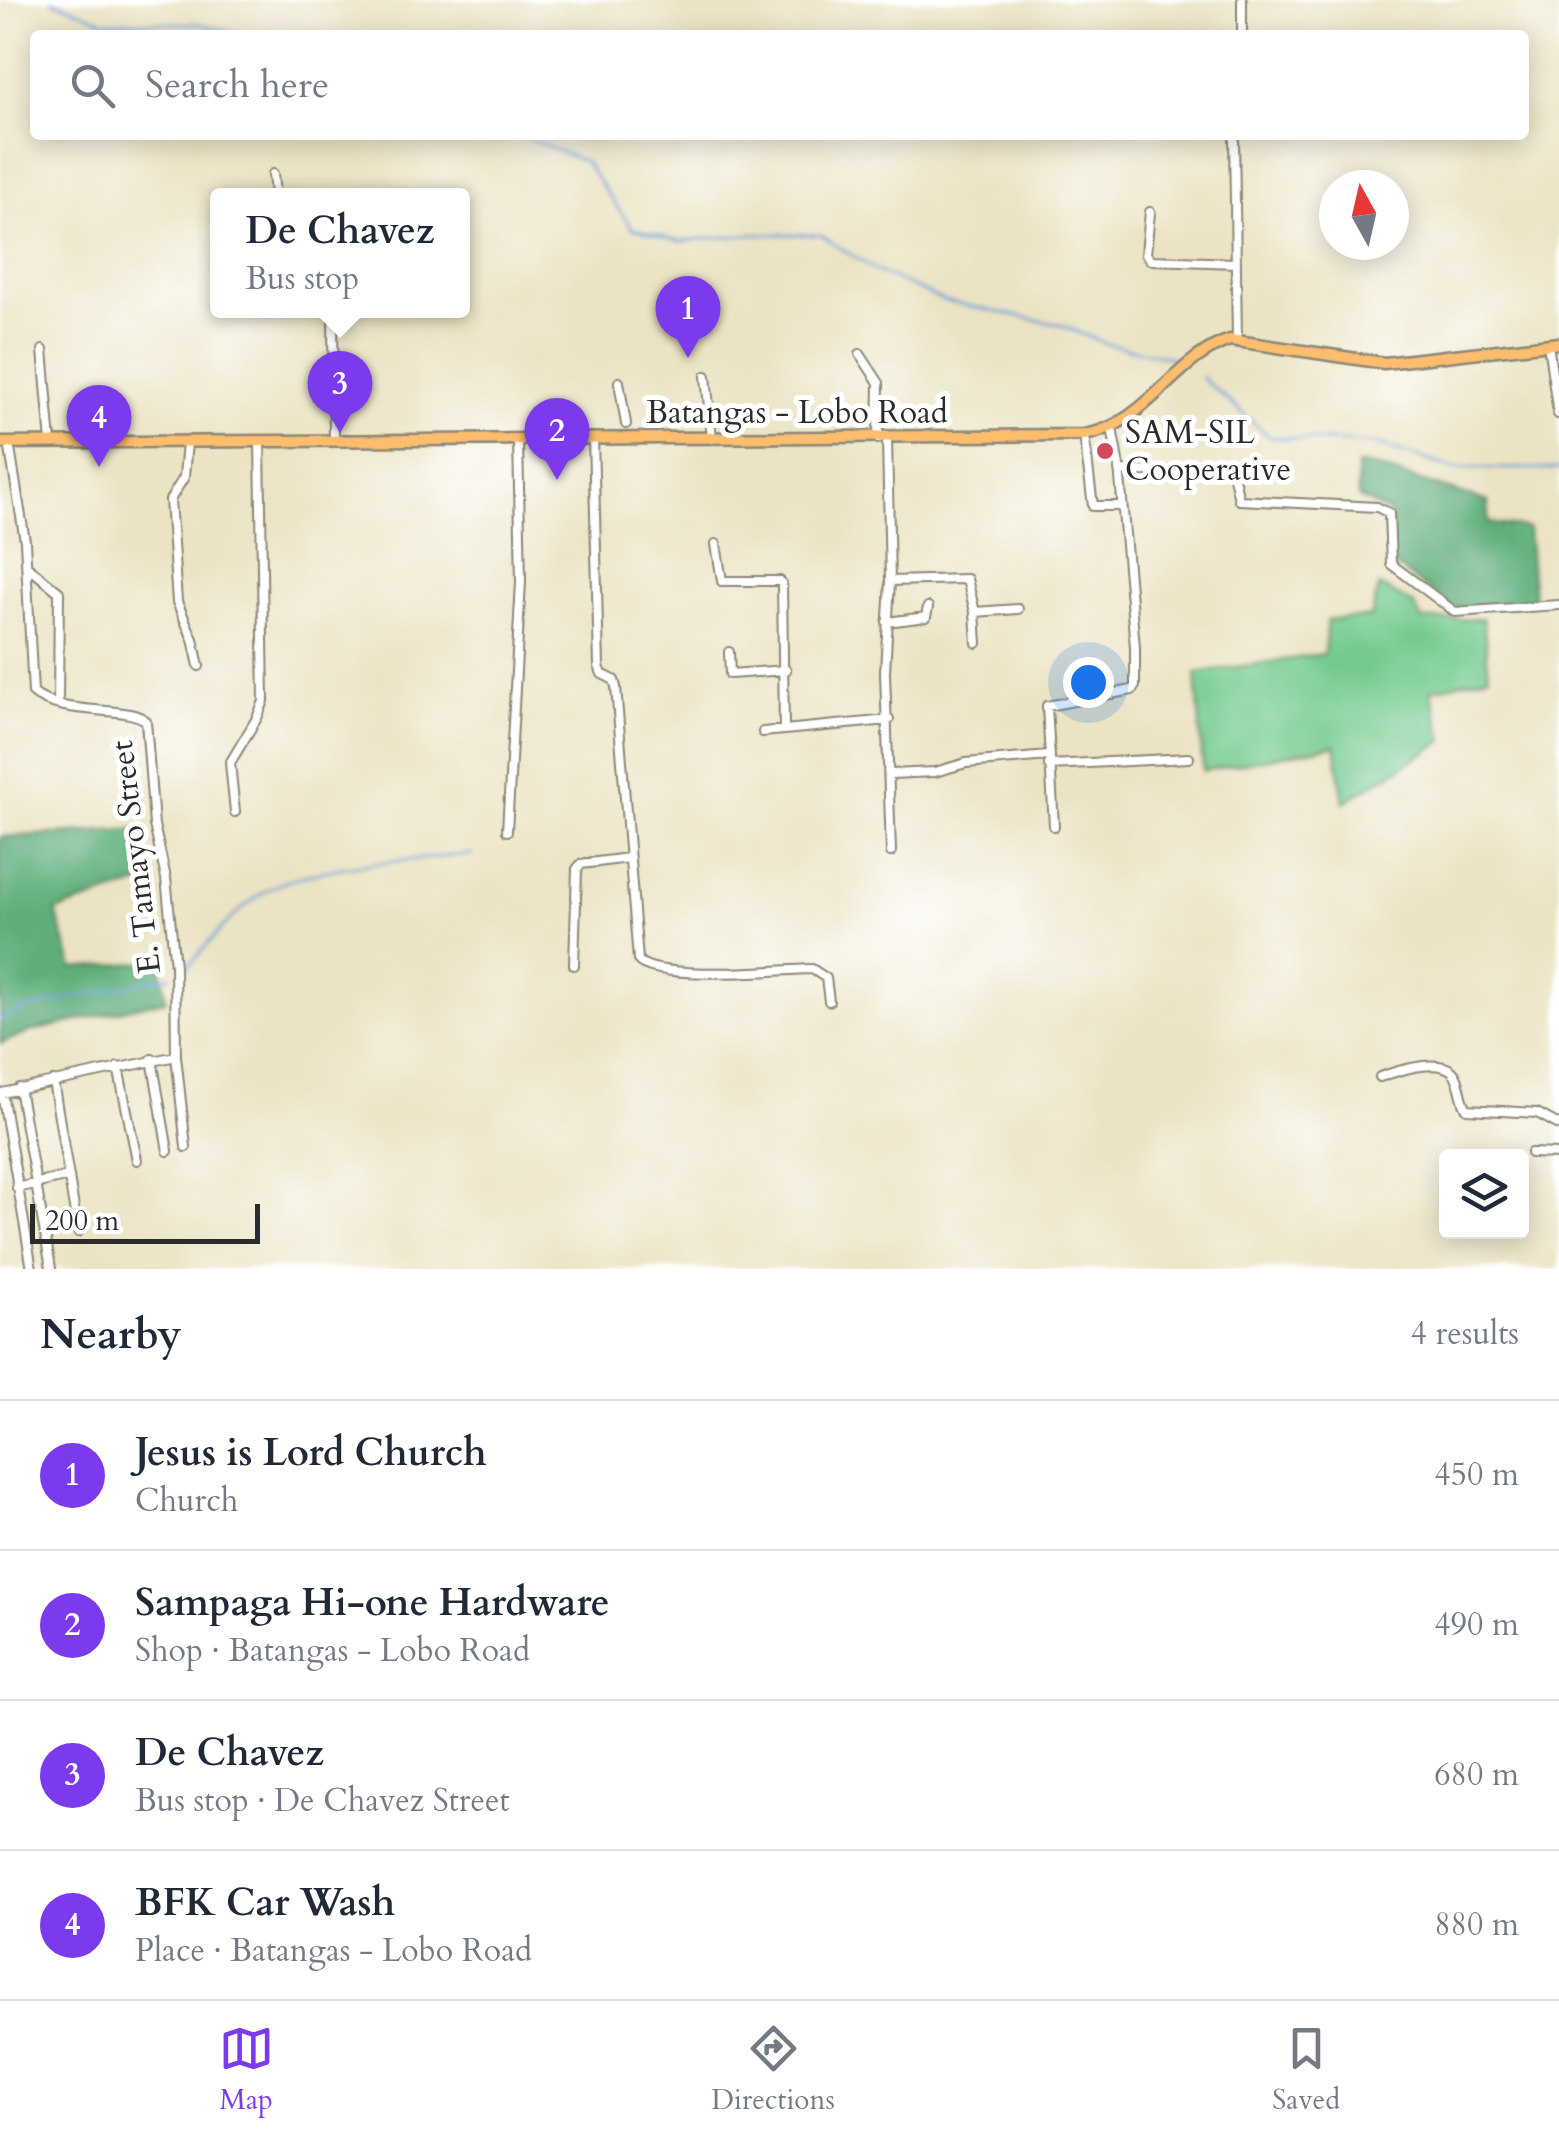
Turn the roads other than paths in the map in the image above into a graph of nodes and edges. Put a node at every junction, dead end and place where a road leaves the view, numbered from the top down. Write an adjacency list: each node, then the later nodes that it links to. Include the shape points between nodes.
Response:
1 (1242, 0): 2 (street)
2 (1242, 30)
3 (1234, 140): 7 (street)
4 (274, 174): 5 (street)
5 (275, 188)
6 (1150, 212): 7 (street, via 1151,260)
7 (1236, 264): 9 (street)
8 (333, 318): 23 (street)
9 (1237, 340): 10 (main road, via 1384,363); 16 (main road, Batangas - Lobo Road, via 1214,347)
10 (1553, 344): 15 (street)
11 (42, 350): 24 (street)
12 (860, 354): 21 (street, via 878,383)
13 (706, 376): 20 (street)
14 (619, 382): 17 (street)
15 (1558, 414)
16 (1112, 428): 18 (main road, Batangas - Lobo Road); 28 (street)
17 (626, 431): 19 (main road, Batangas - Lobo Road); 20 (main road, Batangas - Lobo Road)
18 (1084, 436): 21 (main road, Batangas - Lobo Road); 29 (street, via 1094,506)
19 (594, 438): 22 (main road, Batangas - Lobo Road); 53 (street, via 599,666 616,687)
20 (712, 439): 21 (main road, Batangas - Lobo Road)
21 (882, 439): 32 (street)
22 (518, 440): 23 (main road, Batangas - Lobo Road); 51 (street, via 520,582)
23 (334, 441): 26 (main road, Batangas - Lobo Road)
24 (50, 442): 25 (main road, Batangas - Lobo Road); 27 (main road, Batangas - Lobo Road)
25 (187, 442): 26 (main road, Batangas - Lobo Road); 40 (street, via 184,476 170,500 177,602)
26 (260, 442): 49 (street, via 264,701 230,763)
27 (5, 443): 31 (street)
28 (1119, 471): 29 (street); 33 (street, via 1230,472 1239,500 1377,507 1388,513 1391,564 1455,612)
29 (1121, 506): 47 (street, via 1135,686 1047,706)
30 (716, 544): 41 (street, via 722,581 782,584)
31 (28, 566): 42 (street, via 59,592); 42 (street, via 33,693)
32 (890, 581): 36 (street, via 966,579); 37 (street)
33 (1559, 606)
34 (928, 608): 37 (street, via 920,620)
35 (1018, 609): 36 (street)
36 (975, 612): 38 (street)
37 (887, 622): 43 (street)
38 (977, 643)
39 (729, 652): 41 (street, via 730,674)
40 (200, 666)
41 (786, 670): 44 (street)
42 (58, 704): 56 (street, E. Tamayo Street, via 146,720 177,999)
43 (889, 720): 44 (street); 48 (street)
44 (784, 728): 45 (street)
45 (763, 732)
46 (1189, 758): 47 (street)
47 (1049, 761): 48 (street); 50 (street)
48 (891, 774): 52 (street)
49 (236, 812)
50 (1054, 826)
51 (507, 831)
52 (891, 852)
53 (629, 858): 54 (street, via 577,868); 55 (street, via 643,966 694,972 812,969 826,978)
54 (574, 965)
55 (829, 1001)
56 (176, 1056): 57 (street); 63 (street)
57 (152, 1059): 58 (street); 64 (street)
58 (118, 1067): 60 (street); 67 (street)
59 (1380, 1077): 62 (street, via 1414,1066 1448,1070 1467,1110 1537,1113)
60 (53, 1081): 61 (street); 68 (street)
61 (19, 1088): 69 (street); 70 (street, via 0,1096)
62 (1559, 1125)
63 (186, 1147)
64 (168, 1151)
65 (1531, 1152): 66 (street)
66 (1559, 1154)
67 (136, 1160)
68 (69, 1176): 69 (street); 71 (street)
69 (36, 1182): 70 (street); 72 (street)
70 (16, 1188): 73 (street)
71 (78, 1232)
72 (51, 1268)
73 (32, 1269)

